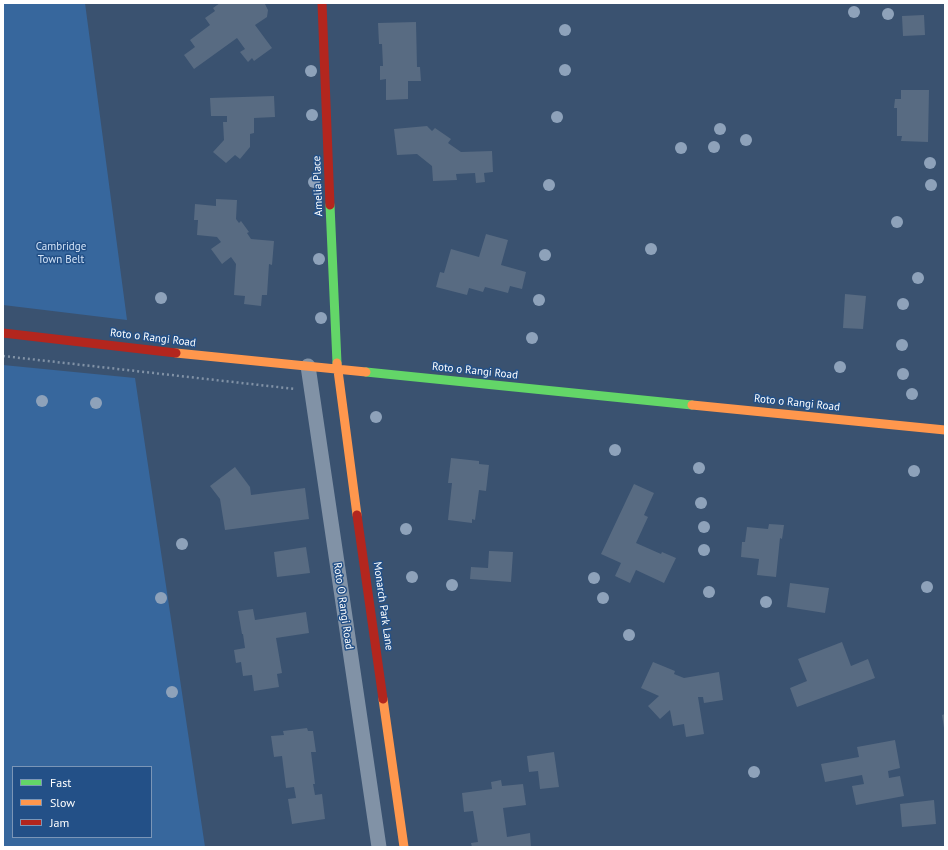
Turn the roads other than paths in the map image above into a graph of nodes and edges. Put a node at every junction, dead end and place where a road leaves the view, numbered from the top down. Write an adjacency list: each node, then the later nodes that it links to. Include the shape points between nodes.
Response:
1 (322, 3): 4 (street, Amelia Place)
2 (3, 333): 3 (street, Roto o Rangi Road)
3 (308, 366): 4 (street, Roto o Rangi Road); 6 (street, Roto O Rangi Road)
4 (337, 369): 5 (street, Roto o Rangi Road); 7 (street, Monarch Park Lane)
5 (945, 430)
6 (379, 847)
7 (404, 847)

